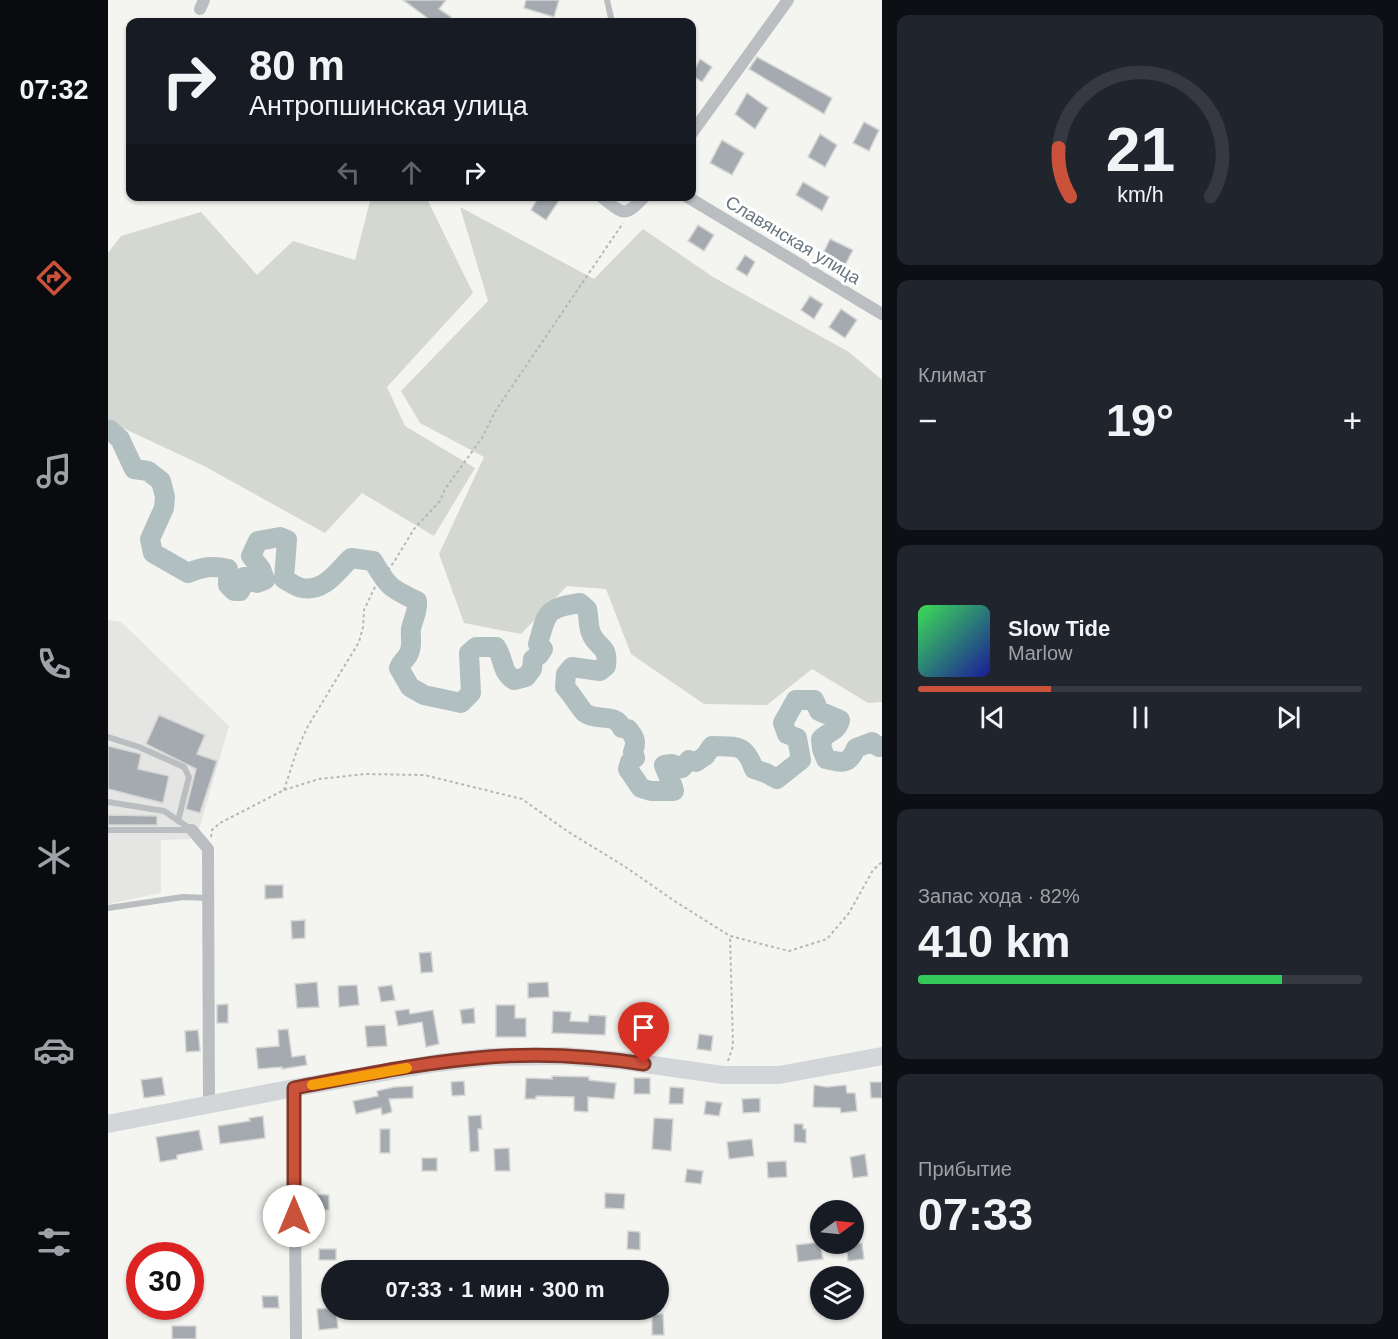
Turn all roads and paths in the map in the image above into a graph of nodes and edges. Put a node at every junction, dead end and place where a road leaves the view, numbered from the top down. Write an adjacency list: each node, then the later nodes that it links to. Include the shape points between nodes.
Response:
1 (607, 0): 3 (lane)
2 (788, 0): 4 (street)
3 (611, 18)
4 (696, 127)
5 (607, 201): 8 (street, via 619,210)
6 (640, 201): 8 (street)
7 (694, 201): 9 (street, Славянская улица)
8 (631, 211): 11 (path, via 496,410 440,501 414,529 377,584 364,610 359,642 308,726)
9 (882, 314)
10 (108, 737): 13 (lane, via 184,767 189,777)
11 (284, 790): 16 (path, via 220,823 212,830); 20 (path, via 319,779 354,775 424,775 522,799)
12 (108, 802): 13 (lane, via 164,811)
13 (178, 821): 15 (lane)
14 (108, 830): 15 (lane)
15 (192, 831): 16 (street)
16 (208, 849): 18 (street)
17 (882, 862): 20 (path, via 827,939 789,951)
18 (209, 898): 19 (lane, via 183,897); 24 (street)
19 (108, 908)
20 (730, 936): 22 (path, via 733,1046)
21 (882, 1056): 22 (street, via 779,1075)
22 (723, 1075): 23 (street, via 624,1061 490,1057)
23 (294, 1088): 24 (street); 26 (street)
24 (209, 1105): 25 (street)
25 (108, 1124)
26 (297, 1339)

